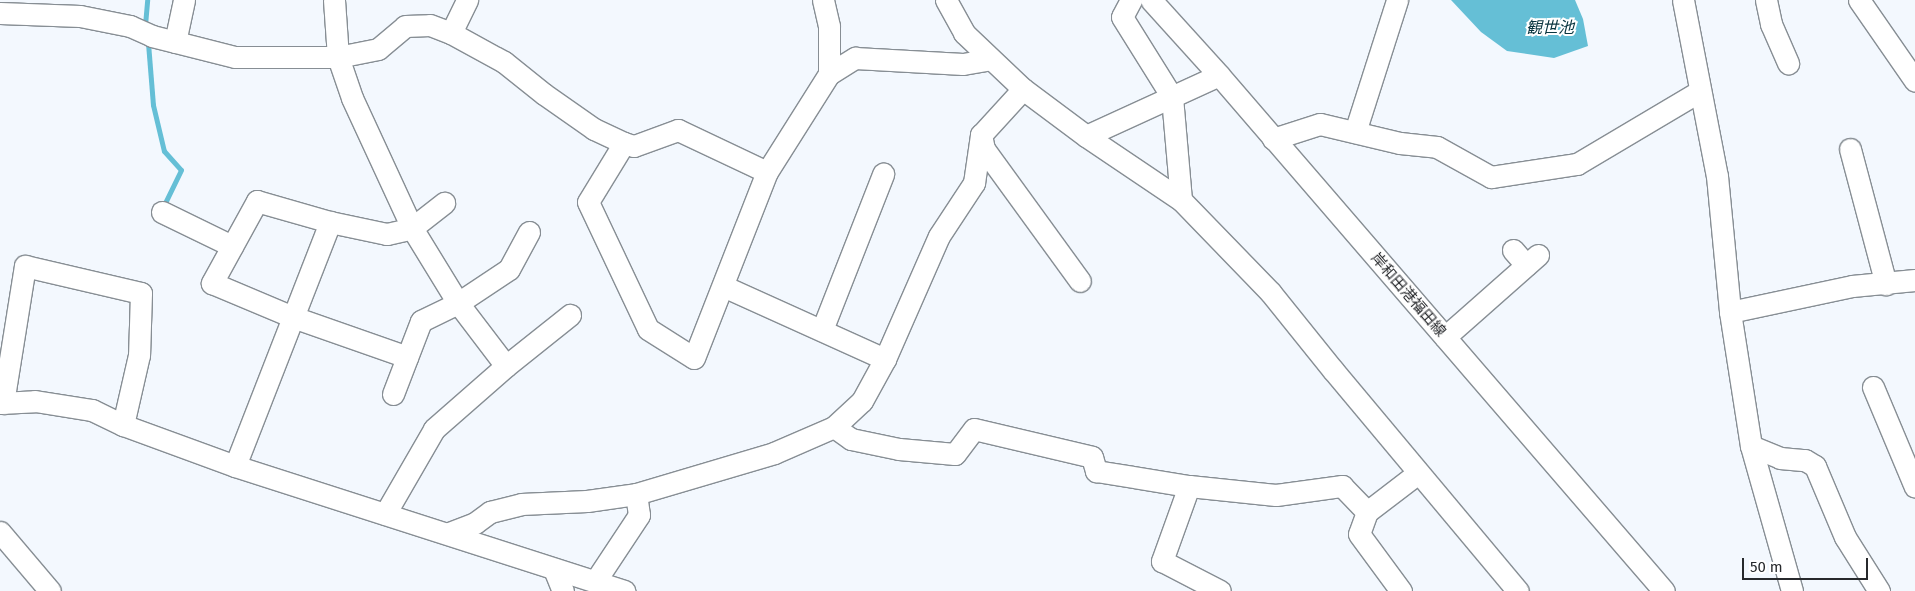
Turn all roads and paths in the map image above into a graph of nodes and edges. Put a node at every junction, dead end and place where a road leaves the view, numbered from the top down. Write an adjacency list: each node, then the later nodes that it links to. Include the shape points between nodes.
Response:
1 (184, 0): 14 (street)
2 (334, 0): 15 (street)
3 (467, 0): 13 (street)
4 (824, 0): 19 (street, via 829,26)
5 (946, 0): 16 (street, via 964,33)
6 (1131, 0): 23 (street, via 1122,17)
7 (1151, 0): 20 (street, 岸和田港福田線)
8 (1396, 0): 24 (street)
9 (1683, 0): 22 (street)
10 (1766, 0): 17 (street, via 1771,24)
11 (1859, 0): 18 (street)
12 (0, 13): 14 (street, via 80,16 130,26)
13 (451, 33): 15 (street, via 430,25 405,26 378,49); 28 (street, via 504,62 594,129)
14 (175, 42): 15 (street, via 235,56)
15 (338, 57): 36 (street, via 352,98)
16 (991, 59): 19 (street, via 963,64 855,58); 21 (street)
17 (1788, 63)
18 (1913, 71)
19 (829, 74): 30 (street)
20 (1219, 75): 23 (street); 27 (street, 岸和田港福田線)
21 (1023, 89): 25 (street); 26 (street)
22 (1700, 91): 24 (street, via 1577,164 1491,177 1437,147 1400,143); 45 (street, via 1717,176)
23 (1172, 97): 26 (street); 32 (street)
24 (1355, 132): 27 (street, via 1320,124)
25 (981, 135): 41 (street, via 984,149); 51 (street, via 974,183 939,236)
26 (1086, 136): 32 (street)
27 (1273, 139): 49 (street, 岸和田港福田線)
28 (624, 143): 30 (street, via 634,146 678,130); 43 (street, via 588,202 648,329 694,358)
29 (1850, 149): 42 (street)
30 (767, 172): 43 (street)
31 (883, 174): 48 (street)
32 (1181, 200): 60 (street, via 1271,293)
33 (444, 203): 36 (street)
34 (162, 212): 38 (street)
35 (330, 222): 36 (street, via 387,234); 38 (street, via 256,201); 47 (street)
36 (412, 228): 44 (street)
37 (530, 232): 44 (street, via 509,269)
38 (232, 246): 47 (street, via 212,283)
39 (1526, 257): 49 (street)
40 (1915, 280): 42 (street)
41 (1080, 281)
42 (1886, 284): 45 (street, via 1852,286)
43 (723, 286): 48 (street)
44 (458, 303): 50 (street, via 421,321); 52 (street)
45 (1730, 312): 58 (street)
46 (570, 315): 52 (street)
47 (293, 317): 50 (street); 59 (street)
48 (822, 330): 51 (street)
49 (1445, 337): 76 (street, 岸和田港福田線)
50 (407, 357): 54 (street)
51 (885, 359): 57 (street, via 862,401)
52 (506, 366): 65 (street, via 434,429)
53 (1873, 387): 62 (street)
54 (392, 394)
55 (2, 403): 56 (street, via 35,402 92,410); 56 (street, via 25,266 142,293 139,355)
56 (123, 425): 59 (street)
57 (834, 427): 61 (street, via 851,439 899,449 955,454 974,429 1092,456 1096,472); 63 (street, via 774,454)
58 (1751, 446): 77 (street); 78 (street, via 1780,458 1805,460 1815,466 1845,537)
59 (235, 466): 65 (street)
60 (1418, 473): 64 (street); 75 (street)
61 (1189, 486): 64 (street, via 1276,495 1342,486); 73 (street, via 1162,561)
62 (1915, 488)
63 (636, 494): 67 (street, via 586,501 521,504 490,512 476,523); 69 (street, via 639,515)
64 (1367, 512): 74 (street, via 1359,534)
65 (385, 514): 67 (street)
66 (0, 532): 70 (street)
67 (449, 533): 68 (street)
68 (554, 569): 69 (street); 71 (street)
69 (596, 580): 72 (street)
70 (50, 591)
71 (563, 591)
72 (624, 591)
73 (1220, 591)
74 (1401, 591)
75 (1518, 591)
76 (1664, 591)
77 (1792, 591)
78 (1879, 591)

